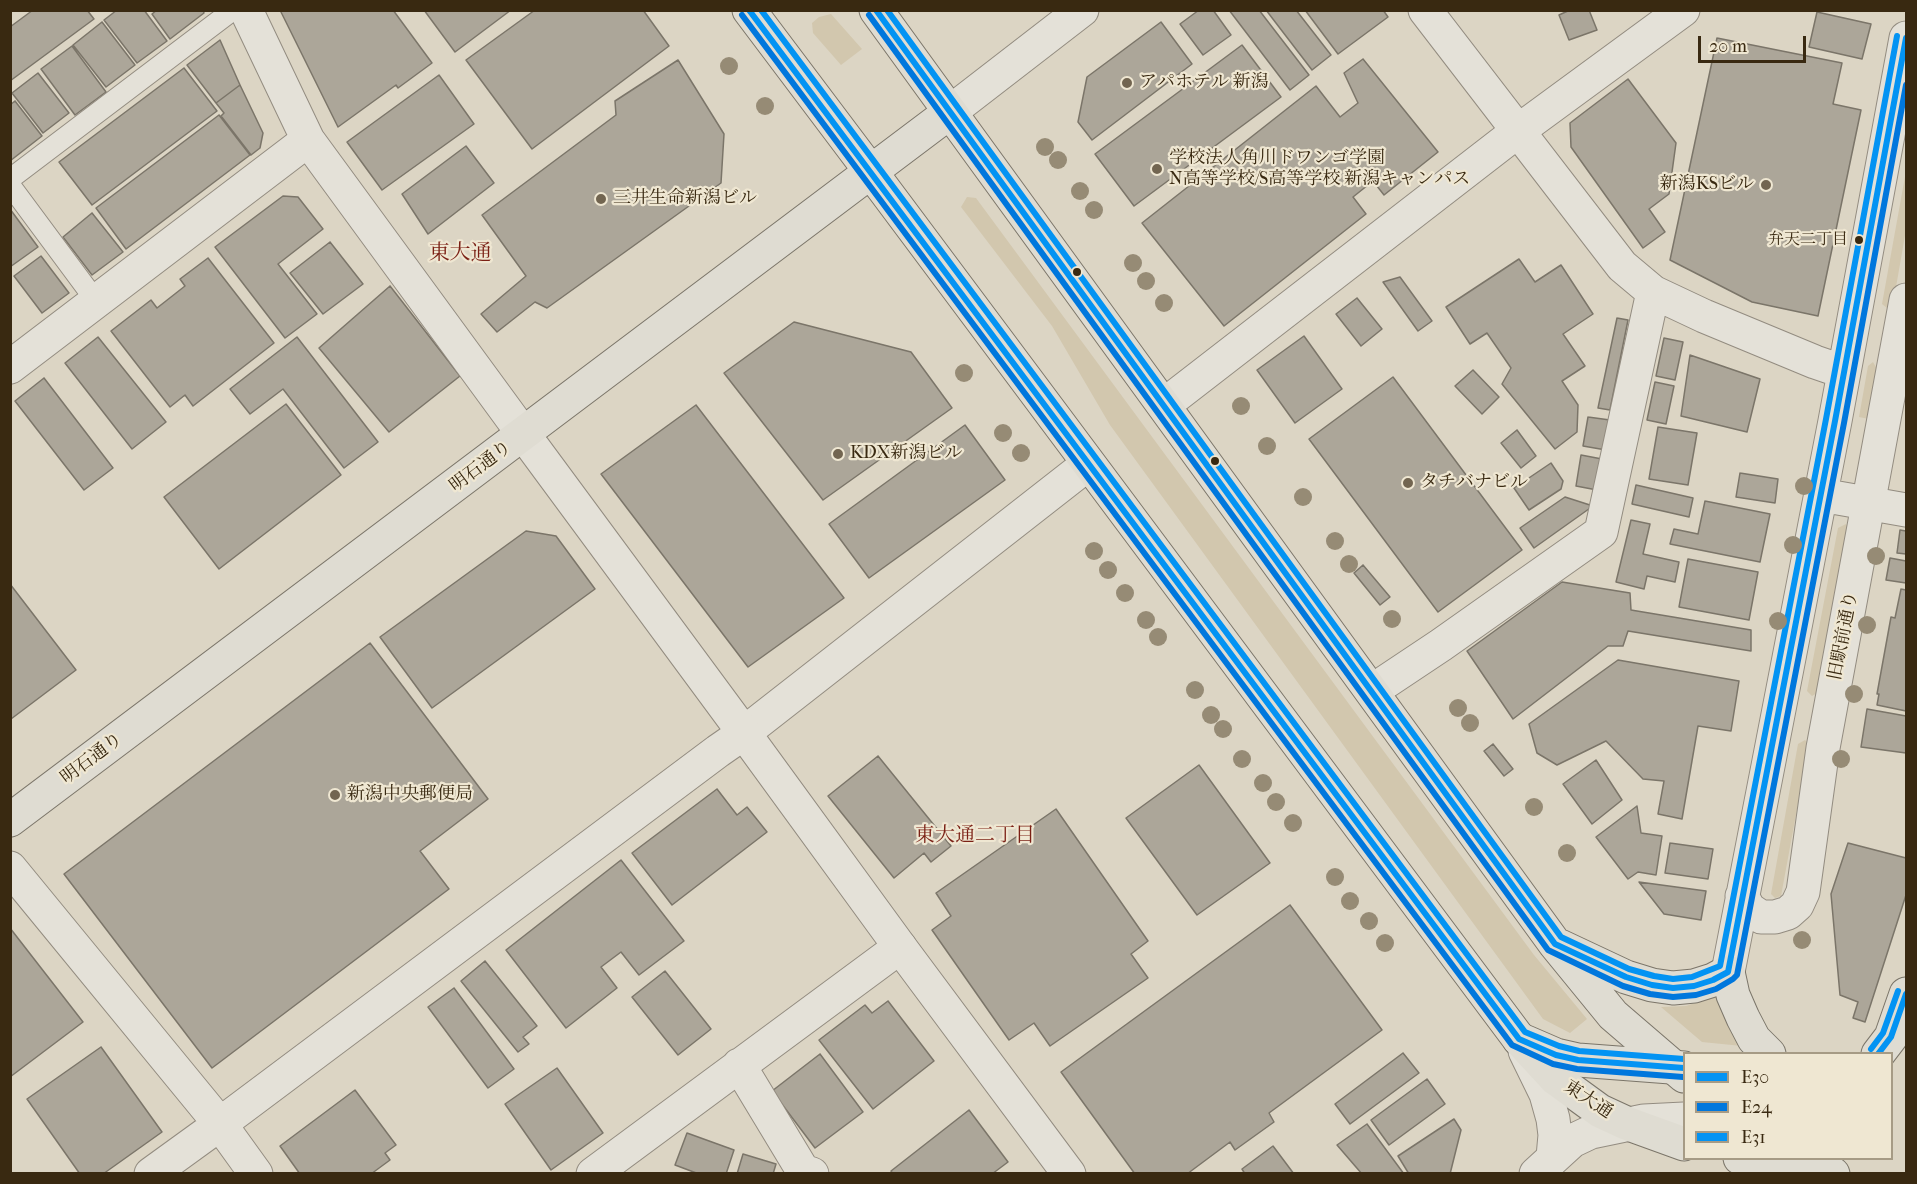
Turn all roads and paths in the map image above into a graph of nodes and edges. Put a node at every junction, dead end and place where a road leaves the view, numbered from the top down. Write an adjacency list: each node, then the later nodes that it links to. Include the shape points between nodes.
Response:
1 (233, 10): 13 (lane)
2 (246, 10): 11 (street)
3 (749, 10): 12 (main road, 東大通)
4 (876, 10): 9 (main road)
5 (1082, 10): 9 (street)
6 (1425, 10): 10 (street)
7 (1683, 10): 10 (street)
8 (1906, 38): 18 (street)
9 (950, 112): 12 (main road, 明石通り); 22 (main road)
10 (1518, 131): 15 (street, via 1622,266); 22 (street)
11 (308, 140): 17 (street); 23 (street)
12 (871, 172): 23 (main road, 明石通り); 24 (main road, 東大通)
13 (10, 179)
14 (10, 185): 17 (lane)
15 (1653, 292): 21 (street); 28 (street, via 1601,532)
16 (1906, 300): 19 (street, 旧駅前通り)
17 (96, 301): 20 (street)
18 (1851, 337): 19 (street); 21 (street)
19 (1898, 345): 26 (street, 旧駅前通り)
20 (10, 368)
21 (1844, 372): 25 (street)
22 (1164, 405): 28 (main road)
23 (524, 435): 29 (street); 30 (main road, 明石通り)
24 (1088, 464): 29 (street); 37 (main road, 東大通)
25 (1821, 495): 26 (street); 32 (street)
26 (1870, 503): 27 (street); 32 (street, 旧駅前通り, via 1823,748 1803,892 1797,905 1775,917 1761,916 1749,909)
27 (1906, 510)
28 (1372, 691): 33 (main road)
29 (744, 733): 34 (street); 44 (street)
30 (10, 820)
31 (10, 868): 44 (street)
32 (1742, 896): 35 (street)
33 (1555, 944): 35 (main road, via 1652,985 1694,986); 41 (main road, via 1613,1016)
34 (900, 947): 40 (street); 54 (street)
35 (1728, 972): 38 (main road, via 1743,1018 1754,1039)
36 (1906, 994): 39 (main road, via 1891,1037)
37 (1519, 1039): 41 (main road, via 1567,1058); 43 (main road, 東大通, via 1556,1079 1600,1111); 49 (street, via 1546,1094 1555,1135)
38 (1768, 1052)
39 (1879, 1052)
40 (739, 1065): 52 (street); 53 (street, via 803,1170)
41 (1681, 1070)
42 (1683, 1119): 43 (street)
43 (1626, 1123): 45 (main road, 東大通); 49 (street, via 1591,1132)
44 (220, 1124): 50 (street); 51 (street)
45 (1683, 1145)
46 (1683, 1145): 49 (street, via 1615,1144 1586,1148)
47 (1748, 1160): 55 (main road)
48 (1811, 1160): 56 (main road)
49 (1545, 1165)
50 (151, 1173)
51 (256, 1173)
52 (593, 1173)
53 (812, 1173)
54 (1069, 1173)
55 (1799, 1173)
56 (1833, 1173)

